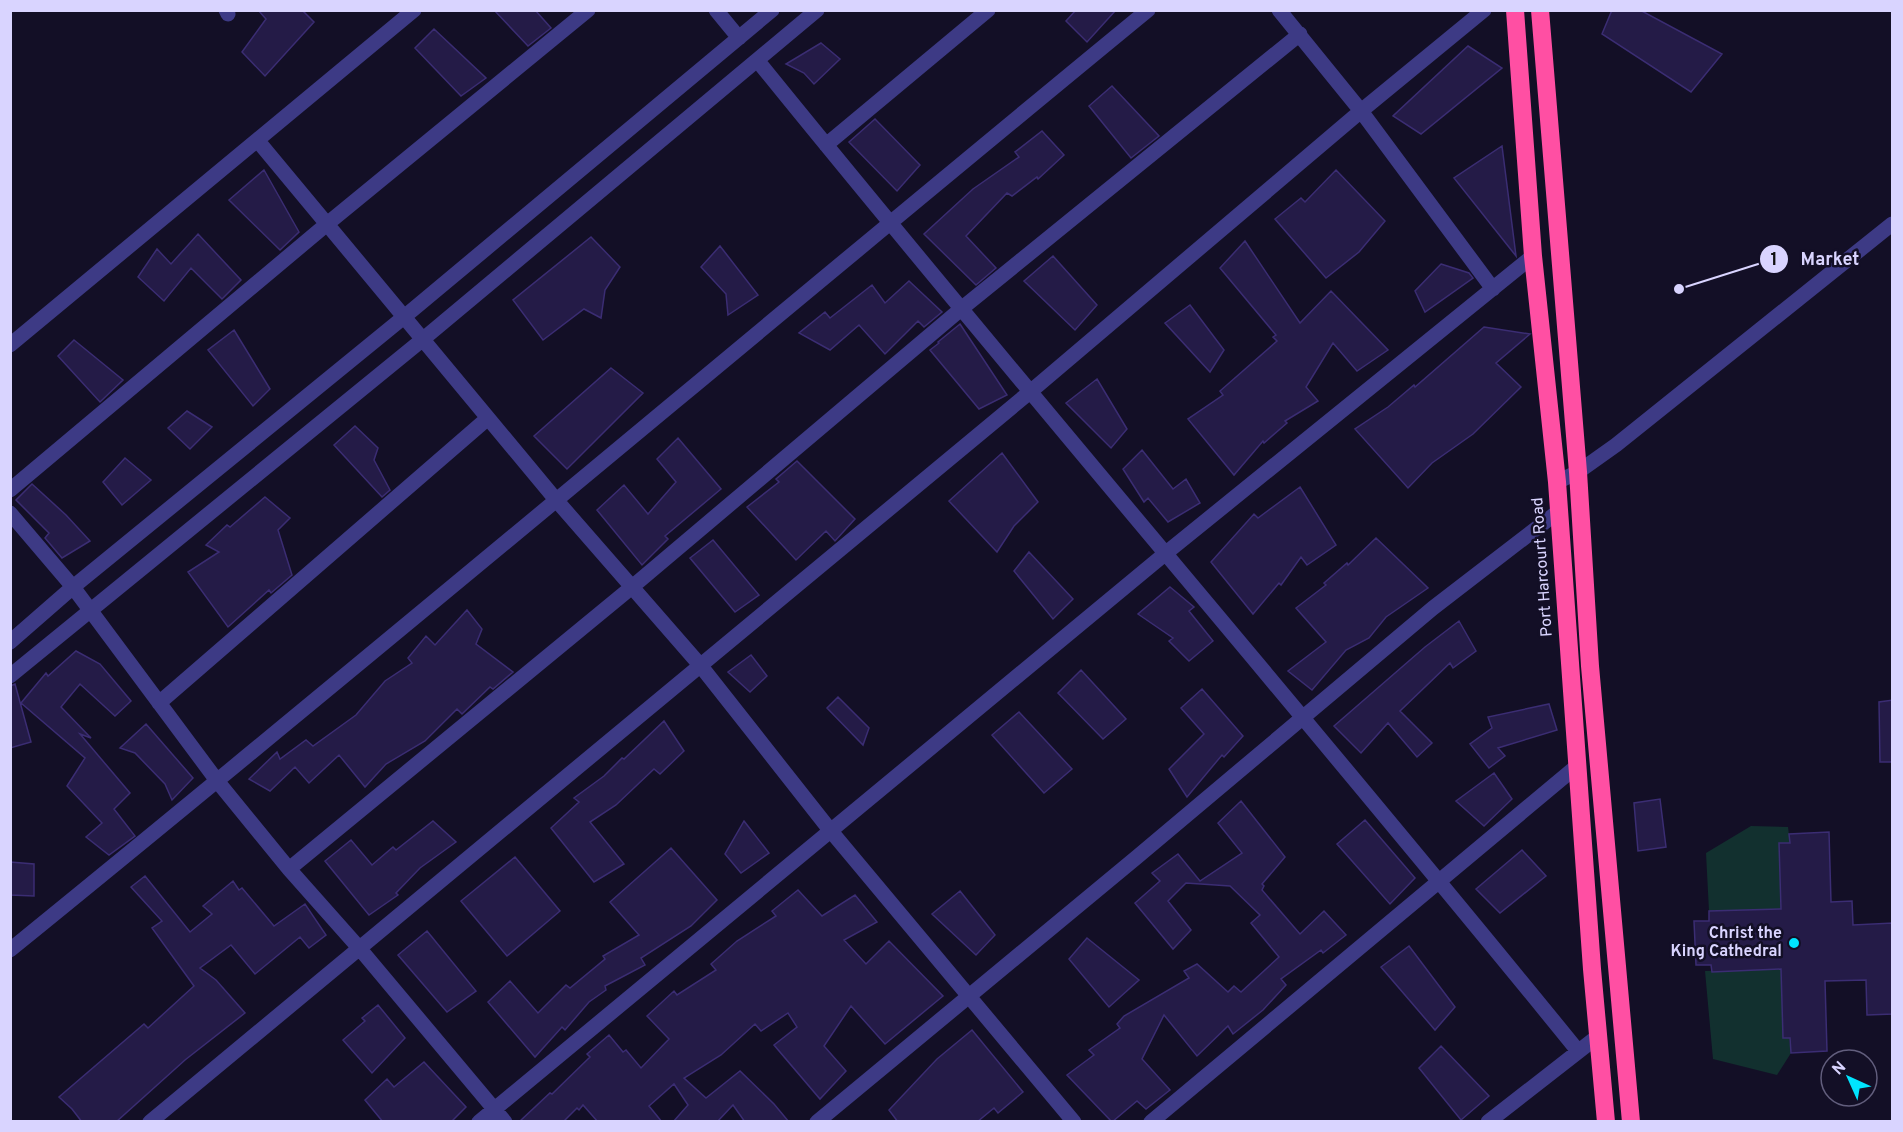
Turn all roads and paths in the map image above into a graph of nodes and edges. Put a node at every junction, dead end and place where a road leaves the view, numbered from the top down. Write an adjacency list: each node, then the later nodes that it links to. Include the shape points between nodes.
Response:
1 (414, 10): 16 (street)
2 (588, 10): 19 (street)
3 (716, 10): 13 (street)
4 (772, 10): 13 (street)
5 (816, 10): 14 (street)
6 (988, 10): 17 (street)
7 (1148, 10): 18 (street)
8 (1279, 10): 12 (street)
9 (1485, 10): 15 (street)
10 (1515, 10): 21 (highway, Port Harcourt Road)
11 (1540, 10): 29 (highway)
12 (1300, 34): 15 (street); 23 (street)
13 (739, 38): 24 (street)
14 (757, 60): 17 (street); 25 (street)
15 (1361, 111): 22 (street); 27 (street)
16 (258, 141): 19 (street); 26 (street)
17 (826, 145): 18 (street)
18 (889, 223): 23 (street); 32 (street)
19 (327, 224): 24 (street); 31 (street)
20 (1893, 224): 29 (street)
21 (1533, 256): 22 (street); 30 (highway, Port Harcourt Road)
22 (1493, 289): 35 (street)
23 (961, 309): 27 (street); 37 (street)
24 (404, 317): 25 (street); 36 (street)
25 (422, 340): 28 (street); 38 (street)
26 (10, 345)
27 (1030, 392): 35 (street); 40 (street)
28 (488, 418): 32 (street); 42 (street)
29 (1578, 472): 30 (street); 49 (highway, via 1590,666)
30 (1557, 482): 33 (highway, Port Harcourt Road)
31 (10, 490)
32 (557, 501): 37 (street); 45 (street)
33 (1559, 510): 43 (street, via 1433,608); 44 (highway, Port Harcourt Road)
34 (10, 513): 36 (street)
35 (1166, 553): 43 (street); 46 (street)
36 (73, 587): 38 (street); 39 (street)
37 (632, 587): 40 (street); 47 (street)
38 (90, 612): 41 (street); 42 (street)
39 (10, 642)
40 (700, 665): 46 (street); 51 (street)
41 (10, 676)
42 (159, 703): 45 (street)
43 (1304, 717): 48 (street); 53 (street)
44 (1577, 766): 48 (street); 50 (highway, Port Harcourt Road)
45 (218, 782): 47 (street); 52 (street)
46 (830, 830): 53 (street); 56 (street)
47 (289, 869): 51 (street)
48 (1439, 880): 55 (street); 62 (street)
49 (1611, 887): 50 (highway); 65 (highway)
50 (1586, 890): 54 (highway, Port Harcourt Road)
51 (360, 949): 56 (street); 57 (street)
52 (10, 950)
53 (969, 994): 60 (street); 61 (street)
54 (1597, 1037): 55 (street); 64 (highway, Port Harcourt Road)
55 (1578, 1051): 63 (street)
56 (494, 1109): 58 (street); 59 (street)
57 (150, 1122)
58 (479, 1122)
59 (505, 1122)
60 (817, 1122)
61 (1074, 1122)
62 (1151, 1122)
63 (1488, 1122)
64 (1606, 1122)
65 (1631, 1122)

